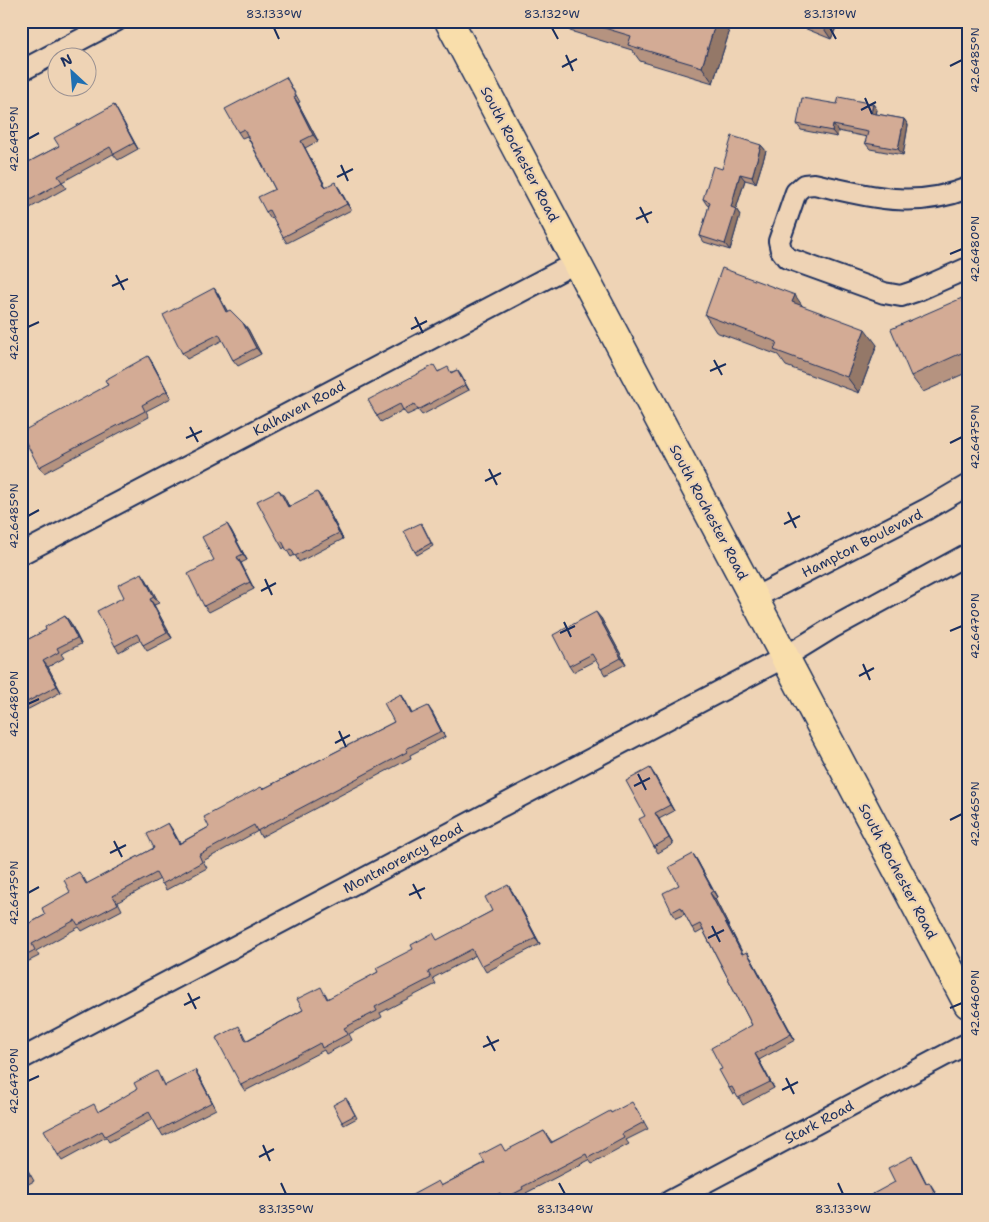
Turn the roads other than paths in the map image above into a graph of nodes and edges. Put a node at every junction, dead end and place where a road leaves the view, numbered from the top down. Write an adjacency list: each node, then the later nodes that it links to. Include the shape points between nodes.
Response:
1 (116, 21): 3 (street)
2 (449, 21): 5 (main road, South Rochester Road)
3 (21, 71)
4 (968, 188): 6 (street, via 944,196 907,201 814,184 804,185 796,192 779,241 787,258 884,293 901,296)
5 (577, 262): 8 (street, Kalhaven Road); 10 (main road, South Rochester Road)
6 (968, 268)
7 (968, 485): 10 (street, Hampton Boulevard, via 927,510)
8 (21, 554)
9 (968, 554): 11 (street)
10 (754, 598): 11 (main road, South Rochester Road)
11 (785, 657): 12 (main road, South Rochester Road); 14 (street, Montmorency Road)
12 (968, 1004)
13 (968, 1043): 15 (street, Stark Road)
14 (21, 1059)
15 (670, 1201)

